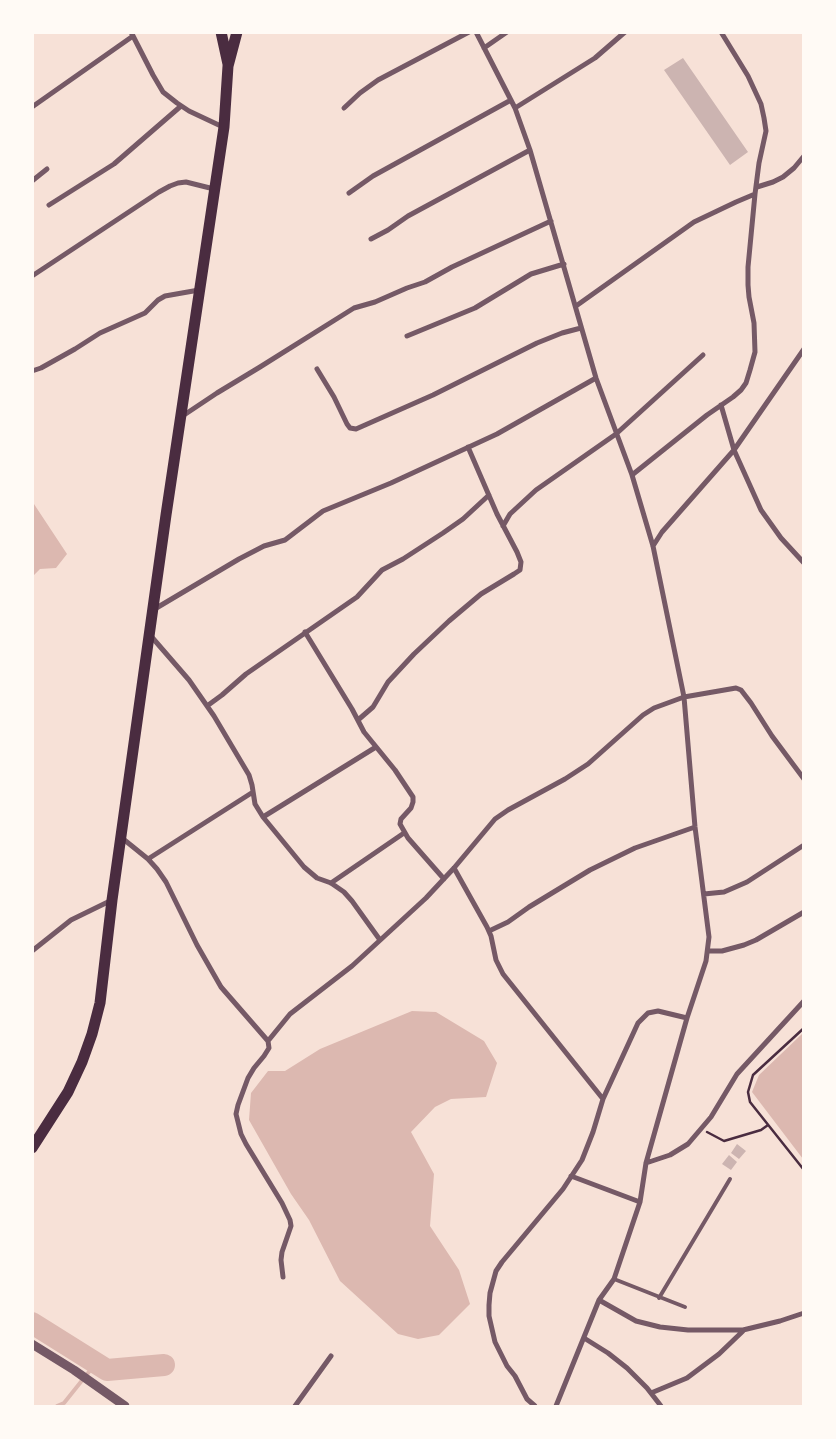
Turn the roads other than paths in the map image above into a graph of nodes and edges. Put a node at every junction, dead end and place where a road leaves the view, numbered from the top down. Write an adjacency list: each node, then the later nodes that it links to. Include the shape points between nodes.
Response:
1 (221, 32): 10 (main road)
2 (237, 32): 10 (main road)
3 (469, 32): 14 (street, via 378,80)
4 (476, 32): 9 (street)
5 (507, 32): 9 (street)
6 (625, 32): 15 (street, via 595,58)
7 (722, 32): 21 (street, via 761,104 766,131)
8 (132, 34): 12 (street, via 163,92); 13 (street)
9 (484, 48): 11 (street)
10 (228, 66): 16 (main road)
11 (511, 100): 15 (street); 23 (street, via 373,176)
12 (182, 106): 16 (street); 25 (street, via 114,164)
13 (32, 107)
14 (344, 108)
15 (514, 108): 17 (street)
16 (224, 127): 22 (main road)
17 (530, 150): 26 (street); 27 (street)
18 (804, 156): 21 (street, via 783,177)
19 (48, 169): 20 (street)
20 (32, 181)
21 (757, 188): 24 (street)
22 (215, 189): 29 (street, via 186,182 164,189); 30 (main road)
23 (349, 193)
24 (755, 194): 31 (street, via 694,222); 39 (street, via 748,267 755,352 746,383)
25 (49, 205)
26 (550, 221): 28 (street); 40 (street, via 425,282 354,308)
27 (371, 239)
28 (564, 264): 31 (street); 33 (street, via 530,274 485,302)
29 (32, 276)
30 (200, 290): 37 (street, via 166,296 145,313); 40 (main road)
31 (576, 306): 32 (street)
32 (581, 328): 36 (street, via 537,343 356,429 347,424); 38 (street)
33 (407, 336)
34 (804, 349): 43 (street)
35 (703, 355): 41 (street)
36 (317, 369)
37 (32, 371)
38 (596, 378): 41 (street); 42 (street)
39 (721, 405): 43 (street); 44 (street)
40 (181, 417): 49 (main road)
41 (616, 434): 44 (street); 46 (street, via 536,490 510,514)
42 (468, 447): 45 (street); 49 (street, via 323,512 285,540 239,559)
43 (734, 450): 47 (street); 48 (street, via 761,510)
44 (632, 475): 47 (street)
45 (489, 495): 46 (street); 50 (street, via 455,525 382,570 357,597)
46 (503, 526): 54 (street, via 518,552 520,570 477,597 449,621 394,675 373,707)
47 (653, 546): 52 (street)
48 (804, 563)
49 (153, 610): 51 (main road)
50 (304, 632): 53 (street); 54 (street)
51 (150, 635): 53 (street); 62 (main road)
52 (684, 697): 56 (street, via 736,688 741,690); 60 (street); 65 (street, via 643,715 588,764 495,819)
53 (207, 706): 58 (street, via 249,775)
54 (358, 720): 55 (street)
55 (376, 747): 59 (street); 61 (street, via 413,797 411,808 401,819)
56 (801, 771): 57 (street)
57 (804, 779)
58 (254, 792): 59 (street, via 255,804); 64 (street)
59 (263, 817): 67 (street, via 304,867 317,878)
60 (695, 827): 68 (street); 71 (street, via 635,848 590,870)
61 (404, 833): 66 (street); 67 (street)
62 (122, 838): 64 (street); 69 (main road)
63 (804, 846): 68 (street, via 747,882 724,892)
64 (148, 859): 77 (street, via 166,882 221,987)
65 (454, 868): 66 (street); 71 (street)
66 (444, 879): 72 (street)
67 (331, 883): 72 (street, via 352,901)
68 (704, 894): 74 (street)
69 (112, 900): 73 (street, via 71,920); 79 (main road, via 100,1003 92,1034 68,1092)
70 (804, 912): 74 (street, via 756,940)
71 (489, 931): 78 (street, via 503,974)
72 (380, 940): 77 (street, via 290,1014)
73 (32, 951)
74 (708, 952): 76 (street)
75 (804, 1001): 80 (street, via 737,1074 711,1118 688,1144 670,1155)
76 (687, 1018): 78 (street, via 658,1011 648,1013 638,1023); 80 (street)
77 (268, 1041): 84 (street, via 269,1048 248,1078 236,1114 246,1144 290,1220 281,1260)
78 (603, 1099): 81 (street, via 587,1148)
79 (32, 1148)
80 (646, 1163): 83 (street)
81 (571, 1176): 83 (street); 97 (street, via 502,1262 490,1293 489,1316 496,1342 527,1399)
82 (730, 1179): 86 (lane)
83 (640, 1202): 85 (street)
84 (283, 1277)
85 (614, 1279): 86 (lane); 87 (street)
86 (659, 1298): 88 (lane)
87 (599, 1300): 90 (street, via 636,1321 660,1327); 91 (street)
88 (685, 1307)
89 (804, 1313): 90 (street)
90 (743, 1330): 94 (street, via 719,1354 687,1378)
91 (584, 1338): 94 (street, via 617,1359); 98 (street)
92 (32, 1344): 95 (street)
93 (331, 1356): 96 (street)
94 (652, 1393): 99 (street)
95 (125, 1406)
96 (295, 1406)
97 (535, 1406)
98 (556, 1406)
99 (661, 1406)

